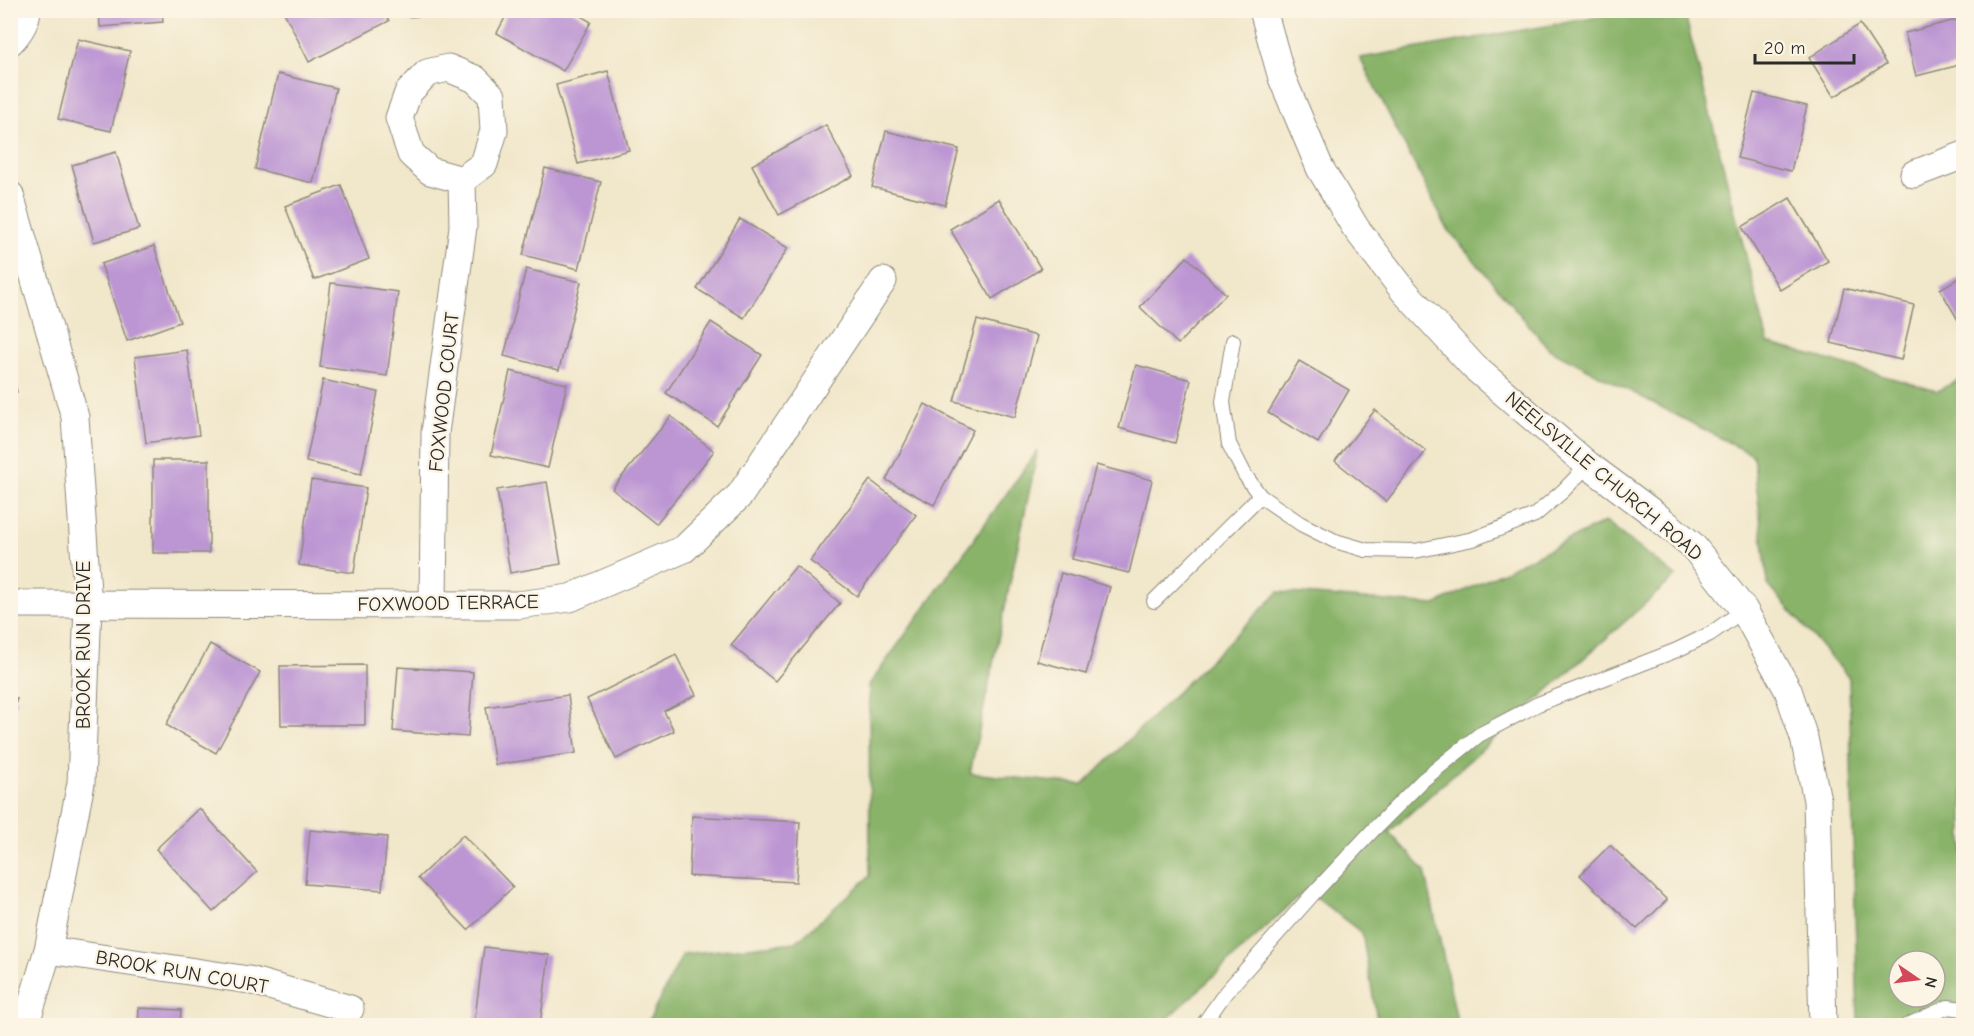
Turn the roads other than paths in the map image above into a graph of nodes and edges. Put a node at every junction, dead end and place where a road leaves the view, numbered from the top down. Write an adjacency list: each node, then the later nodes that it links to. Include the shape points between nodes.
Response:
1 (27, 10): 3 (street, via 19,33)
2 (1263, 10): 10 (street, NEELSVILLE CHURCH ROAD, via 1290,98 1320,168 1355,227 1404,291 1474,367)
3 (10, 42)
4 (1964, 155): 5 (street)
5 (1914, 174)
6 (462, 180): 14 (street, FOXWOOD COURT, via 463,227 435,433)
7 (10, 195): 15 (street, BROOK RUN DRIVE, via 75,417)
8 (883, 281): 14 (street, FOXWOOD TERRACE, via 740,495 684,549 570,598 518,605)
9 (1233, 341): 11 (lane, via 1224,402 1229,444)
10 (1588, 465): 11 (lane, via 1535,515 1473,539 1415,551 1366,550 1335,542); 16 (street, NEELSVILLE CHURCH ROAD, via 1692,545)
11 (1260, 496): 12 (lane)
12 (1154, 601)
13 (10, 604): 15 (street, FOXWOOD TERRACE)
14 (433, 604): 15 (street, FOXWOOD TERRACE)
15 (88, 606): 17 (street, BROOK RUN DRIVE, via 81,783)
16 (1744, 610): 21 (lane, via 1710,634 1677,650 1538,704 1479,735 1423,780 1374,829 1234,984); 22 (street, NEELSVILLE CHURCH ROAD, via 1788,690 1804,738 1817,800)
17 (48, 950): 18 (street, BROOK RUN COURT, via 249,980); 20 (street, BROOK RUN DRIVE)
18 (350, 1009)
19 (1964, 1009): 23 (lane, via 1948,1007)
20 (25, 1026)
21 (1202, 1026)
22 (1822, 1026)
23 (1906, 1026)

